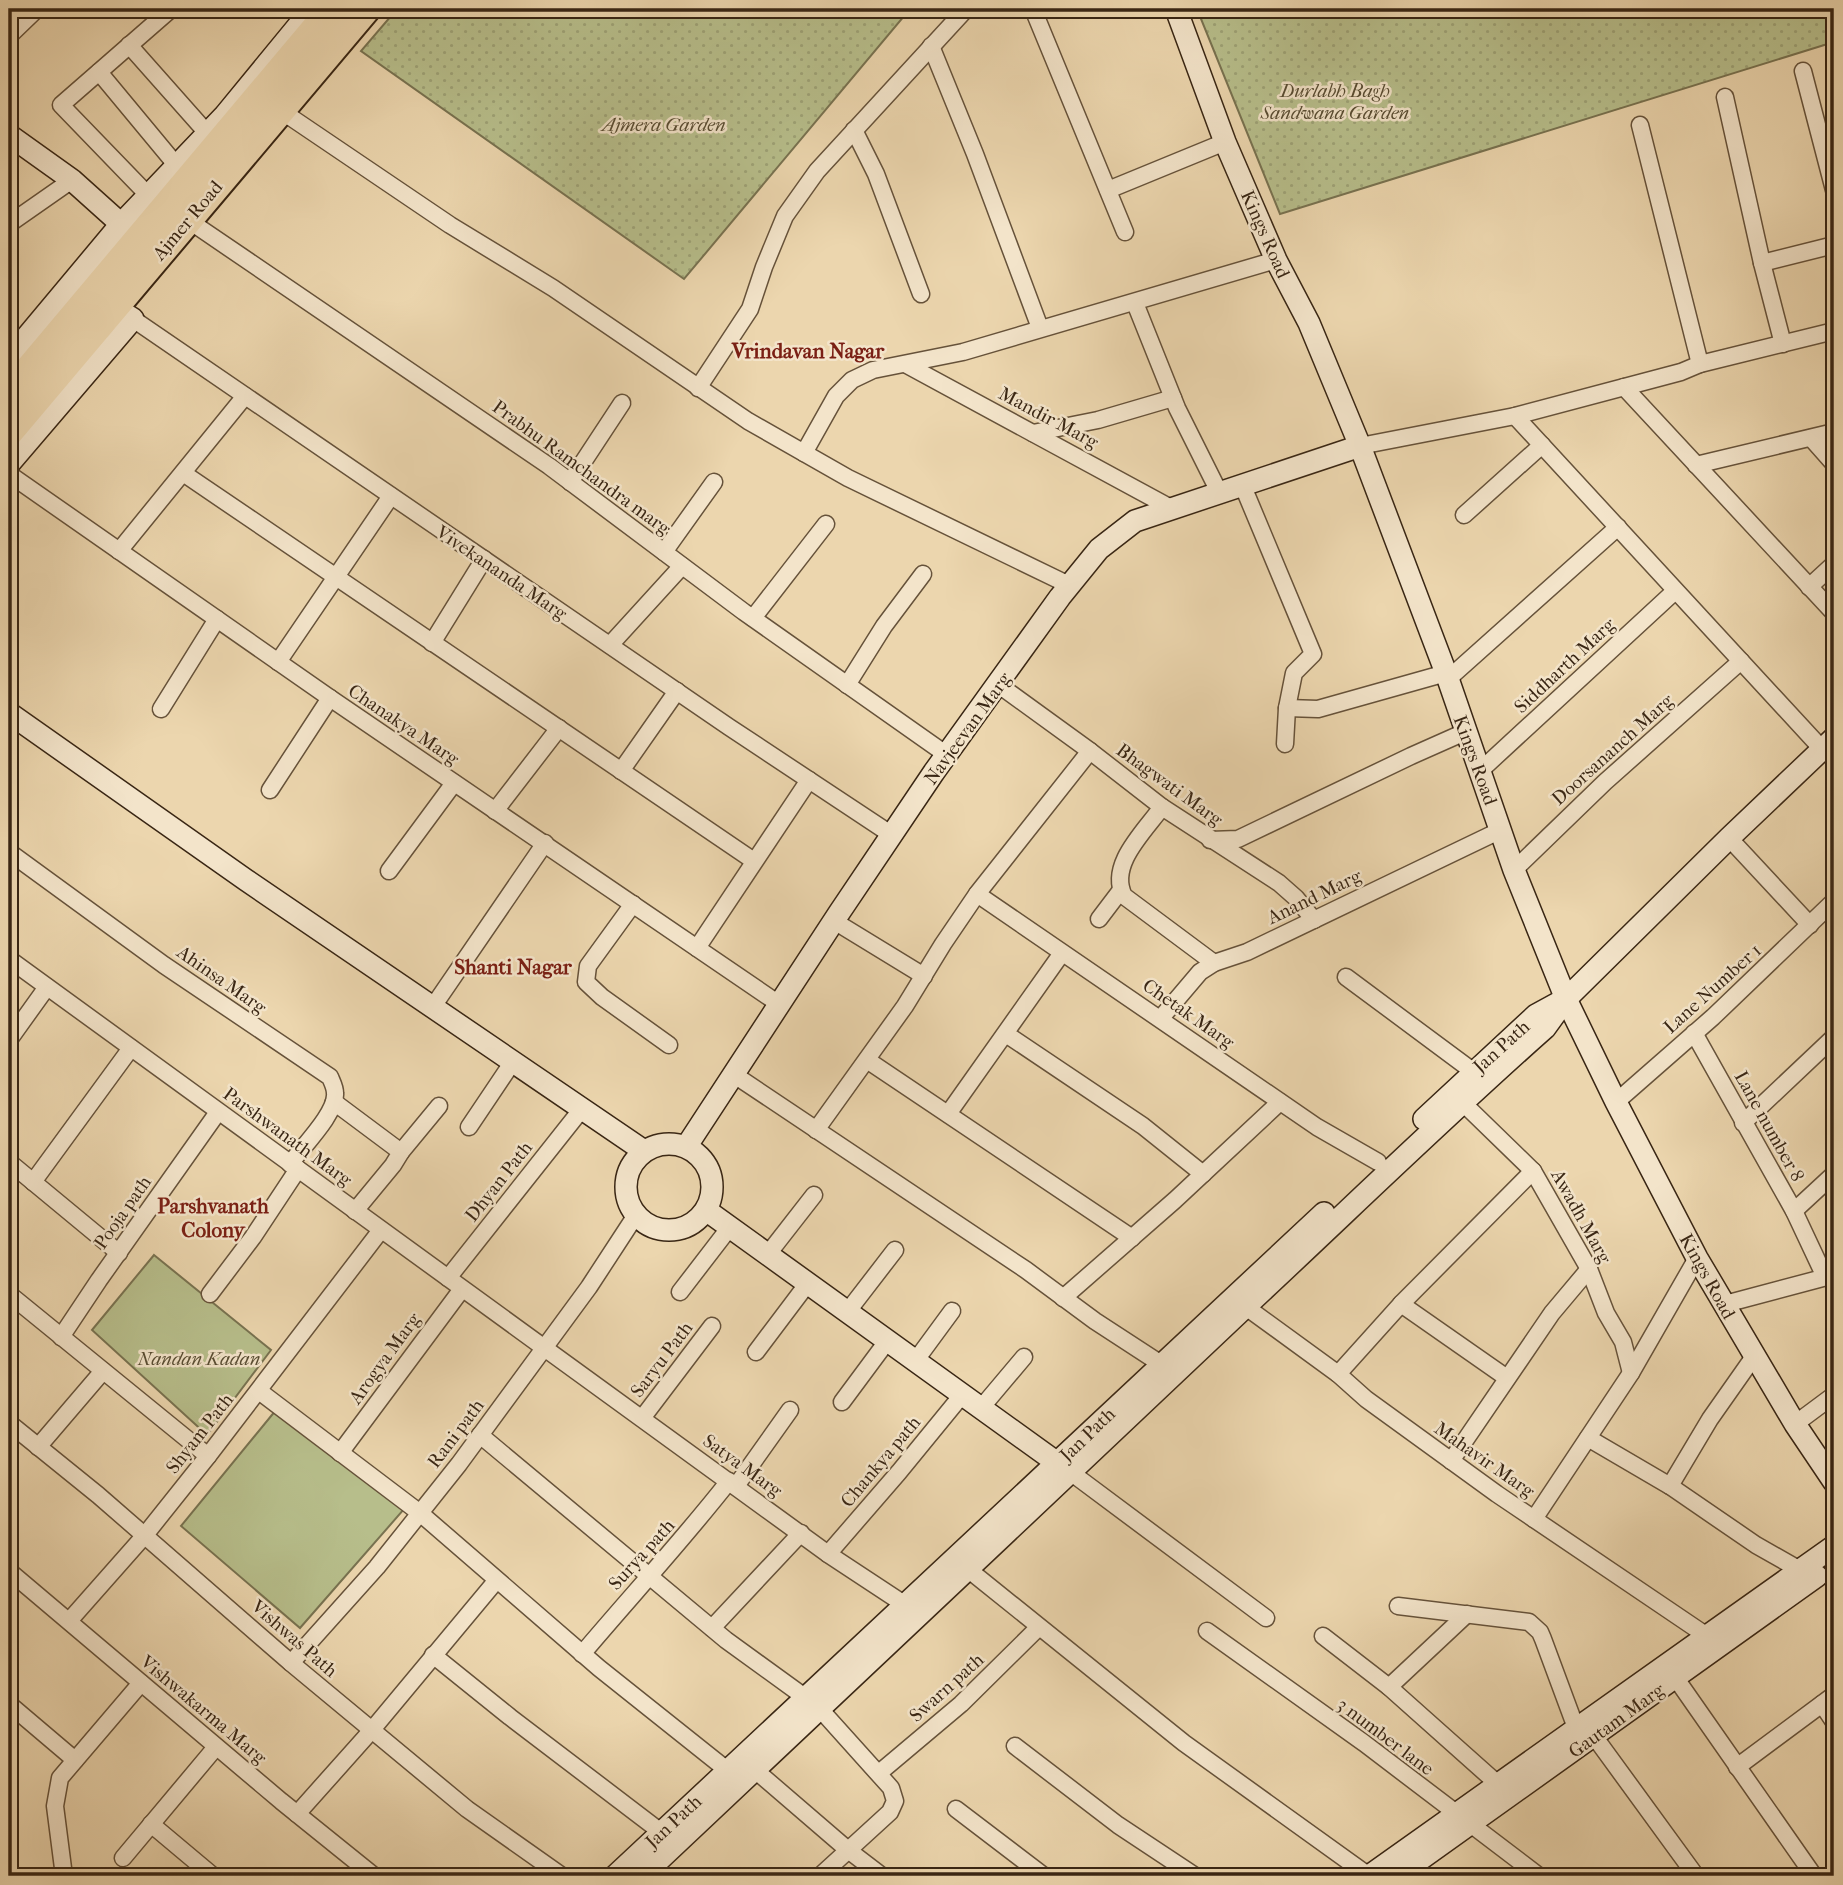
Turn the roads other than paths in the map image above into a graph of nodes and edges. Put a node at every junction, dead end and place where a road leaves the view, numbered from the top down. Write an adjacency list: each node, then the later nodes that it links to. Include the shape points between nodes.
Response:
1 (37, 9): 9 (street)
2 (171, 9): 10 (street)
3 (312, 9): 18 (street)
4 (332, 9): 29 (highway, Ajmer Road)
5 (366, 9): 15 (highway, Ajmer Road)
6 (966, 9): 11 (street)
7 (1033, 9): 23 (street)
8 (1176, 9): 20 (street, Kings Road)
9 (9, 36)
10 (129, 45): 13 (street); 18 (street)
11 (931, 46): 17 (street); 36 (street)
12 (1803, 71): 24 (street)
13 (99, 72): 21 (street); 25 (street, via 61,104)
14 (1725, 97): 32 (street)
15 (280, 110): 26 (highway, Ajmer Road); 43 (street)
16 (1640, 125): 40 (street)
17 (854, 130): 33 (street); 43 (street, via 817,170 785,216 750,309)
18 (207, 133): 21 (street)
19 (9, 135): 22 (street)
20 (1225, 142): 23 (street); 31 (street, Kings Road)
21 (177, 166): 25 (street)
22 (72, 180): 27 (street); 29 (street)
23 (1108, 190): 28 (street)
24 (1834, 190)
25 (149, 196): 29 (street)
26 (188, 220): 29 (highway, Ajmer Road); 61 (street, Prabhu Ramchandra marg)
27 (9, 224)
28 (1125, 232)
29 (141, 237): 35 (highway, Ajmer Road); 39 (street); 44 (highway, Ajmer Road)
30 (1834, 245): 32 (street)
31 (1276, 260): 34 (street); 54 (street, Kings Road, via 1309,323)
32 (1762, 263): 38 (street)
33 (921, 294)
34 (1135, 303): 36 (street); 46 (street)
35 (124, 313): 45 (street, Vivekananda Marg); 49 (highway, Ajmer Road); 56 (street)
36 (1040, 328): 41 (street)
37 (1834, 331): 38 (street)
38 (1783, 344): 40 (street)
39 (9, 358)
40 (1700, 364): 42 (street)
41 (907, 365): 51 (street, Mandir Marg); 55 (street, via 873,370 852,380 836,396)
42 (1624, 387): 48 (street); 58 (street)
43 (698, 388): 55 (street)
44 (9, 393)
45 (245, 396): 59 (street); 65 (street, Vivekananda Marg)
46 (1173, 398): 51 (street); 64 (street)
47 (622, 403): 61 (street)
48 (1515, 416): 53 (street); 54 (street)
49 (9, 432)
50 (1834, 432): 52 (street)
51 (1032, 433): 66 (street, Mandir Marg)
52 (1811, 438): 57 (street); 58 (street)
53 (1542, 445): 67 (street); 69 (street)
54 (1360, 446): 63 (street, Navjeevan Marg); 87 (street, Kings Road)
55 (804, 453): 77 (street)
56 (9, 464)
57 (1834, 464)
58 (1696, 465): 78 (street)
59 (183, 473): 70 (street); 76 (street)
60 (9, 474): 70 (street, Chanakya Marg)
61 (570, 482): 71 (street, Prabhu Ramchandra marg)
62 (714, 482): 71 (street)
63 (1242, 484): 64 (street, Navjeevan Marg); 92 (street, via 1313,654 1294,673)
64 (1219, 492): 66 (street, Navjeevan Marg)
65 (391, 496): 72 (street, Vivekananda Marg); 76 (street)
66 (1171, 508): 77 (street, Navjeevan Marg, via 1135,521 1099,549)
67 (1464, 515)
68 (826, 524): 81 (street)
69 (1618, 527): 79 (street); 87 (street)
70 (119, 551): 82 (street, Chanakya Marg)
71 (664, 552): 74 (street, Prabhu Ramchandra marg)
72 (484, 559): 83 (street); 84 (street, Vivekananda Marg)
73 (1834, 564): 78 (street)
74 (682, 566): 81 (street, Prabhu Ramchandra marg); 84 (street)
75 (923, 574): 88 (street)
76 (336, 578): 83 (street); 86 (street)
77 (1069, 585): 89 (street, Navjeevan Marg)
78 (1809, 587): 80 (street)
79 (1675, 592): 85 (street); 101 (street, Siddharth Marg)
80 (1834, 613)
81 (752, 618): 88 (street, Prabhu Ramchandra marg)
82 (216, 619): 86 (street, Chanakya Marg); 93 (street)
83 (432, 643): 95 (street)
84 (610, 645): 90 (street, Vivekananda Marg)
85 (1741, 661): 97 (street); 115 (street, Doorsananch Marg)
86 (278, 662): 91 (street, Chanakya Marg)
87 (1447, 676): 92 (street, via 1318,709); 96 (street, Kings Road)
88 (847, 685): 100 (street, Prabhu Ramchandra marg)
89 (999, 685): 99 (street, Bhagwati Marg); 100 (street, Navjeevan Marg)
90 (677, 691): 102 (street); 103 (street, Vivekananda Marg)
91 (330, 698): 104 (street, Chanakya Marg); 105 (street)
92 (1287, 708): 98 (street)
93 (161, 709)
94 (9, 713): 134 (street)
95 (559, 728): 102 (street); 107 (street)
96 (1465, 733): 101 (street, Kings Road); 111 (street, via 1238,839)
97 (1828, 743): 110 (street, Jan Path)
98 (1285, 744)
99 (1090, 751): 106 (street, Bhagwati Marg); 118 (street)
100 (947, 755): 109 (street, Navjeevan Marg)
101 (1481, 770): 108 (street, Kings Road)
102 (621, 771): 114 (street)
103 (809, 780): 109 (street, Vivekananda Marg); 114 (street)
104 (454, 783): 107 (street, Chanakya Marg); 116 (street)
105 (270, 790)
106 (1162, 807): 111 (street, Bhagwati Marg); 117 (street, via 1120,867)
107 (495, 811): 112 (street, Chanakya Marg)
108 (1501, 830): 115 (street, Kings Road); 122 (street, Anand Marg)
109 (892, 835): 123 (street, Navjeevan Marg)
110 (1729, 838): 124 (street); 132 (street, Jan Path)
111 (1210, 839): 122 (street, Bhagwati Marg, via 1279,883)
112 (545, 844): 120 (street, Chanakya Marg); 134 (street)
113 (9, 852): 146 (street, Ahinsa Marg, via 164,965 330,1077)
114 (754, 860): 125 (street)
115 (1514, 870): 132 (street, Kings Road)
116 (390, 871)
117 (1121, 890): 121 (street); 128 (street)
118 (977, 894): 126 (street, Chetak Marg); 129 (street)
119 (1834, 901): 124 (street, Lane Number 1)
120 (633, 904): 125 (street, Chanakya Marg); 140 (street, via 589,966 586,982)
121 (1099, 919)
122 (1314, 920): 128 (street, Anand Marg)
123 (834, 921): 129 (street); 133 (street, Navjeevan Marg)
124 (1810, 925): 136 (street, Lane Number 1)
125 (697, 948): 133 (street, Chanakya Marg)
126 (1062, 953): 135 (street, Chetak Marg); 137 (street)
127 (9, 959): 131 (street, Parshwanath Marg)
128 (1214, 963): 135 (street, Anand Marg, via 1187,985)
129 (924, 976): 142 (street)
130 (1346, 978): 145 (street)
131 (47, 987): 139 (street); 141 (street, Parshwanath Marg)
132 (1566, 999): 145 (street, Jan Path, via 1536,1015); 149 (street, Kings Road)
133 (779, 1004): 144 (street, Navjeevan Marg)
134 (432, 1008): 143 (street)
135 (1161, 1018): 147 (street, Chetak Marg)
136 (1694, 1033): 149 (street, Lane Number 1); 154 (street, Lane number 8)
137 (1006, 1034): 153 (street); 164 (street, via 1143,1126)
138 (1834, 1037): 154 (street)
139 (9, 1040)
140 (669, 1045)
141 (131, 1048): 152 (street, Parshwanath Marg); 166 (street)
142 (867, 1060): 153 (street); 156 (street)
143 (512, 1063): 151 (street); 155 (street)
144 (733, 1074): 156 (street); 157 (street, Navjeevan Marg)
145 (1479, 1076): 148 (street, Jan Path); 161 (street, Jan Path)
146 (334, 1102): 159 (street); 162 (street)
147 (1280, 1102): 161 (street, Chetak Marg); 164 (street)
148 (1462, 1102): 163 (street, Awadh Marg); 190 (street, Jan Path)
149 (1616, 1102): 178 (street, Kings Road)
150 (439, 1106): 159 (street)
151 (581, 1110): 158 (street); 181 (street, Dhyan Path)
152 (218, 1112): 162 (street, Parshwanath Marg); 176 (street, Pooja path)
153 (948, 1114): 174 (street)
154 (1743, 1123): 170 (street, Lane number 8)
155 (469, 1127)
156 (816, 1130): 187 (street)
157 (686, 1147): 158 (street, via 672,1143); 168 (street, via 697,1153 711,1174 713,1186)
158 (644, 1151): 171 (street, via 626,1181 629,1205)
159 (401, 1152): 169 (street)
160 (9, 1162): 166 (street)
161 (1378, 1162): 201 (street, Jan Path)
162 (294, 1166): 169 (street, Parshwanath Marg); 186 (street, via 253,1237)
163 (1533, 1171): 179 (street, Awadh Marg); 188 (street)
164 (1203, 1174): 174 (street)
165 (1834, 1174): 170 (street)
166 (33, 1182): 176 (street)
167 (814, 1195): 177 (street)
168 (706, 1210): 171 (street, via 689,1226 666,1230 644,1223); 172 (street)
169 (355, 1211): 173 (street, Parshwanath Marg)
170 (1794, 1211): 180 (street, Lane number 8)
171 (636, 1215): 196 (street, Rani path)
172 (730, 1227): 177 (street); 184 (street)
173 (381, 1230): 181 (street, Parshwanath Marg); 206 (street, Shyam Path)
174 (1132, 1238): 187 (street)
175 (895, 1250): 191 (street)
176 (119, 1253): 194 (street, Pooja path)
177 (768, 1254): 182 (street)
178 (1697, 1258): 189 (street, Kings Road); 203 (street)
179 (1589, 1269): 203 (street, Awadh Marg, via 1623,1342); 205 (street)
180 (1830, 1276): 189 (street)
181 (448, 1278): 183 (street, Parshwanath Marg)
182 (808, 1283): 191 (street); 197 (street)
183 (461, 1289): 196 (street, Parshwanath Marg); 218 (street, Arogya Marg)
184 (680, 1292)
185 (9, 1294): 194 (street)
186 (211, 1294)
187 (1063, 1298): 201 (street)
188 (1401, 1304): 204 (street); 205 (street)
189 (1725, 1304): 198 (street, Kings Road)
190 (1246, 1307): 204 (street, Mahavir Marg); 221 (street, Jan Path)
191 (848, 1311): 195 (street)
192 (953, 1311): 200 (street)
193 (712, 1326): 212 (street, Saryu Path)
194 (61, 1337): 202 (street)
195 (888, 1340): 200 (street); 209 (street)
196 (543, 1347): 212 (street, Satya Marg); 215 (street, Rani path)
197 (756, 1352)
198 (1755, 1355): 214 (street, Kings Road); 224 (street)
199 (1024, 1357): 210 (street)
200 (916, 1360): 207 (street)
201 (1161, 1364): 221 (street, Jan Path)
202 (103, 1371): 217 (street); 219 (street)
203 (1631, 1373): 216 (street)
204 (1338, 1374): 220 (street, Mahavir Marg)
205 (1507, 1378): 220 (street)
206 (259, 1391): 218 (street); 219 (street, Shyam Path)
207 (962, 1395): 210 (street); 230 (street, Chankya path)
208 (1834, 1395): 214 (street)
209 (842, 1402)
210 (981, 1409): 221 (street)
211 (790, 1410): 223 (street, Surya path)
212 (643, 1418): 223 (street, Satya Marg)
213 (9, 1423): 217 (street, Vishwas Path)
214 (1795, 1424): 222 (street, Kings Road)
215 (480, 1435): 225 (street, Rani path); 235 (street)
216 (1588, 1438): 224 (street); 226 (street)
217 (38, 1447): 228 (street, Vishwas Path)
218 (340, 1453): 225 (street)
219 (208, 1456): 228 (street, Shyam Path)
220 (1451, 1461): 226 (street, Mahavir Marg)
221 (1063, 1467): 232 (street, Jan Path); 238 (street, Jan Path); 240 (street)
222 (1834, 1482)
223 (733, 1484): 227 (street, Satya Marg); 235 (street, Surya path)
224 (1670, 1486): 233 (street)
225 (420, 1513): 236 (street); 249 (street, Rani path)
226 (1534, 1519): 246 (street, Mahavir Marg)
227 (801, 1533): 230 (street, Satya Marg); 242 (street)
228 (145, 1535): 241 (street, Shyam Path); 249 (street, Vishwas Path)
229 (1834, 1546): 233 (street)
230 (828, 1553): 238 (street, Satya Marg)
231 (1834, 1563): 250 (street, Gautam Marg)
232 (969, 1570): 238 (street, Jan Path); 243 (street)
233 (1800, 1570): 246 (street)
234 (9, 1571): 241 (street, Vishwakarma Marg)
235 (648, 1576): 242 (street); 247 (street, Surya path)
236 (496, 1581): 247 (street); 248 (street)
237 (1398, 1606): 239 (street)
238 (913, 1610): 254 (street, Jan Path)
239 (1468, 1614): 252 (street); 258 (street, via 1523,1620 1540,1632)
240 (1266, 1618)
241 (69, 1621): 251 (street, Vishwakarma Marg)
242 (712, 1628): 254 (street)
243 (1038, 1628): 265 (street, Swarn path, via 961,1704); 284 (street, via 1184,1743)
244 (1207, 1630): 269 (street, 3 number lane)
245 (1322, 1636): 252 (street)
246 (1707, 1636): 258 (street)
247 (582, 1654): 263 (street)
248 (433, 1655): 257 (street); 271 (street)
249 (291, 1663): 257 (street, Vishwas Path)
250 (1675, 1677): 258 (street, Gautam Marg); 262 (street)
251 (141, 1683): 260 (street, Vishwakarma Marg); 261 (street)
252 (1389, 1687): 266 (street)
253 (1828, 1700): 256 (street); 262 (street)
254 (813, 1703): 263 (street, Jan Path); 264 (street, Jan Path); 265 (street)
255 (9, 1704): 261 (street)
256 (1834, 1722)
257 (371, 1731): 268 (street); 277 (street, Vishwas Path, via 467,1809)
258 (1585, 1732): 266 (street); 269 (street, Gautam Marg); 287 (street)
259 (1015, 1746): 283 (street, via 1118,1825)
260 (216, 1747): 268 (street, Vishwakarma Marg); 270 (street)
261 (75, 1760): 274 (street, via 60,1778 55,1806)
262 (1737, 1767): 288 (street)
263 (727, 1770): 271 (street, Jan Path)
264 (755, 1770): 272 (street); 279 (street, Jan Path)
265 (879, 1773): 272 (street, via 895,1801 890,1812)
266 (1499, 1785): 269 (street)
267 (956, 1809): 282 (street)
268 (297, 1814): 276 (street, Vishwakarma Marg)
269 (1463, 1820): 284 (street); 285 (street, Gautam Marg); 286 (street, 3 number lane)
270 (151, 1824): 273 (street); 275 (street)
271 (661, 1832): 278 (street, Jan Path)
272 (848, 1850): 280 (street); 281 (street)
273 (123, 1858)
274 (64, 1876)
275 (213, 1876)
276 (374, 1876)
277 (562, 1876)
278 (615, 1876)
279 (642, 1876)
280 (820, 1876)
281 (882, 1876)
282 (1044, 1876)
283 (1195, 1876)
284 (1369, 1876)
285 (1397, 1876)
286 (1539, 1876)
287 (1696, 1876)
288 (1814, 1876)

